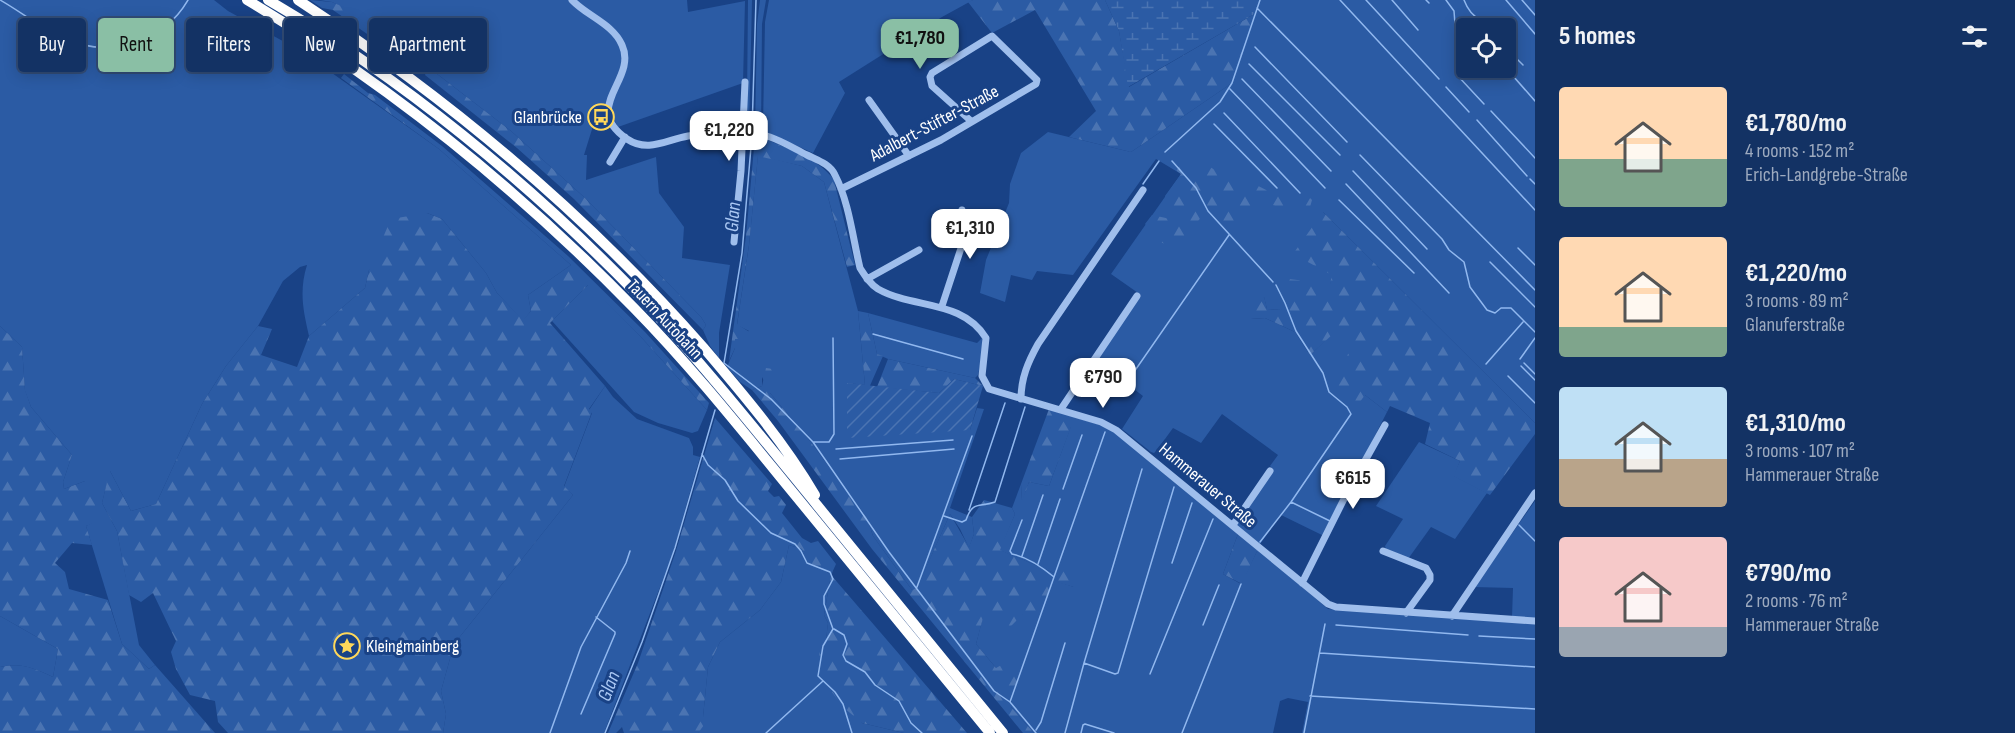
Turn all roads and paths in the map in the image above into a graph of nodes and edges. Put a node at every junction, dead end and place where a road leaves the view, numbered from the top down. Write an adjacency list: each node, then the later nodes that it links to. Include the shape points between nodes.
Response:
1 (247, 0): 32 (highway, Tauern Autobahn, via 384,90 485,168 597,271 724,408)
2 (268, 0): 25 (highway, via 387,79 548,208 637,295 727,394)
3 (298, 0): 25 (highway, via 400,69 505,152 570,210 716,362 799,468)
4 (572, 0): 9 (street, via 612,32 623,47 625,67 608,109 611,120)
5 (745, 82): 8 (street)
6 (869, 100): 10 (street)
7 (971, 121): 7 (street, Adalbert-Stifter-Straße, via 932,86 930,77 992,36 1037,80); 10 (street, Adalbert-Stifter-Straße)
8 (744, 134): 9 (street, via 688,136 652,147); 12 (street, via 770,137 826,164 835,173); 15 (street)
9 (625, 137): 11 (street)
10 (909, 156): 12 (street, Adalbert-Stifter-Straße)
11 (609, 162)
12 (841, 189): 17 (street, via 860,268)
13 (1143, 190): 20 (street, via 1028,361)
14 (962, 210): 19 (street, via 964,236)
15 (734, 242)
16 (919, 250): 17 (street)
17 (867, 279): 19 (street, Hammerauer Straße, via 879,290)
18 (1137, 296): 21 (street)
19 (942, 306): 20 (street, Hammerauer Straße, via 968,320 986,338 982,376 986,386)
20 (1022, 399): 21 (street, Hammerauer Straße)
21 (1061, 409): 26 (street, Hammerauer Straße, via 1116,430)
22 (1385, 425): 28 (street)
23 (1270, 471): 26 (street)
24 (1535, 493): 30 (street)
25 (831, 521): 33 (highway)
26 (1233, 525): 28 (street, Hammerauer Straße)
27 (1383, 551): 29 (street, via 1426,568 1430,575)
28 (1302, 583): 29 (street, Hammerauer Straße, via 1336,607)
29 (1406, 613): 30 (street, Hammerauer Straße)
30 (1452, 616): 31 (street, Hammerauer Straße)
31 (1535, 621)
32 (990, 733)
33 (1003, 733)

